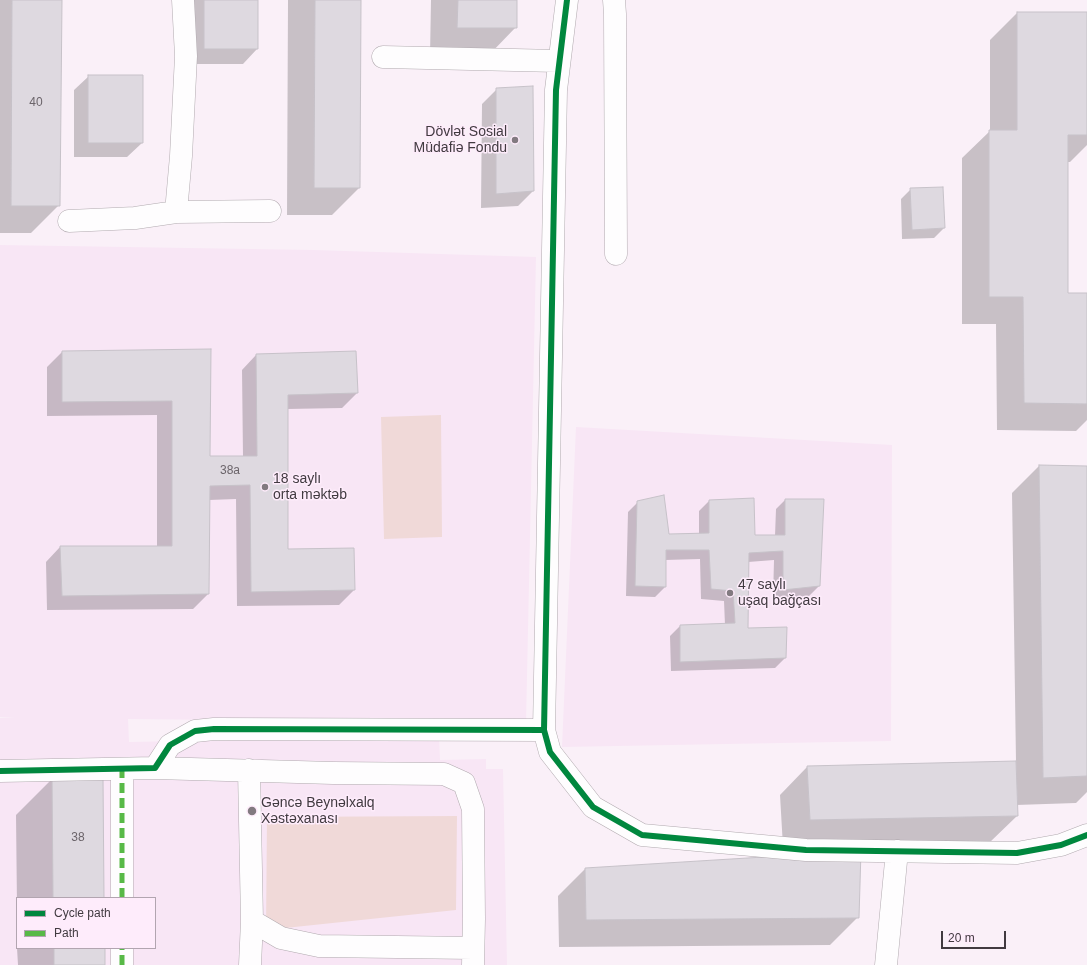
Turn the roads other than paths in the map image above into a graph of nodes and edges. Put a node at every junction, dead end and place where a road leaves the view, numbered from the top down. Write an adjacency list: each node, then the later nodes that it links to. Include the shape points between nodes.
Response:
1 (183, 0): 7 (street, via 186,56)
2 (567, 0): 5 (street)
3 (614, 0): 9 (street)
4 (383, 57): 5 (street)
5 (558, 62): 10 (street)
6 (270, 211): 7 (street)
7 (176, 212): 8 (street, via 135,218)
8 (69, 221)
9 (616, 254)
10 (544, 730): 11 (street, via 195,731 170,745); 16 (street, via 550,752 593,807 642,835 806,850)
11 (155, 768): 12 (street); 13 (street)
12 (122, 769): 14 (street); 17 (street)
13 (249, 770): 18 (street); 20 (street, via 444,774 464,783 473,809)
14 (0, 771)
15 (1087, 835): 16 (street, via 1061,845 1017,853)
16 (897, 851): 23 (street)
17 (122, 897)
18 (252, 921): 20 (street, via 282,938 319,946); 22 (street)
19 (122, 949): 21 (street)
20 (473, 956)
21 (122, 965)
22 (250, 965)
23 (886, 965)

